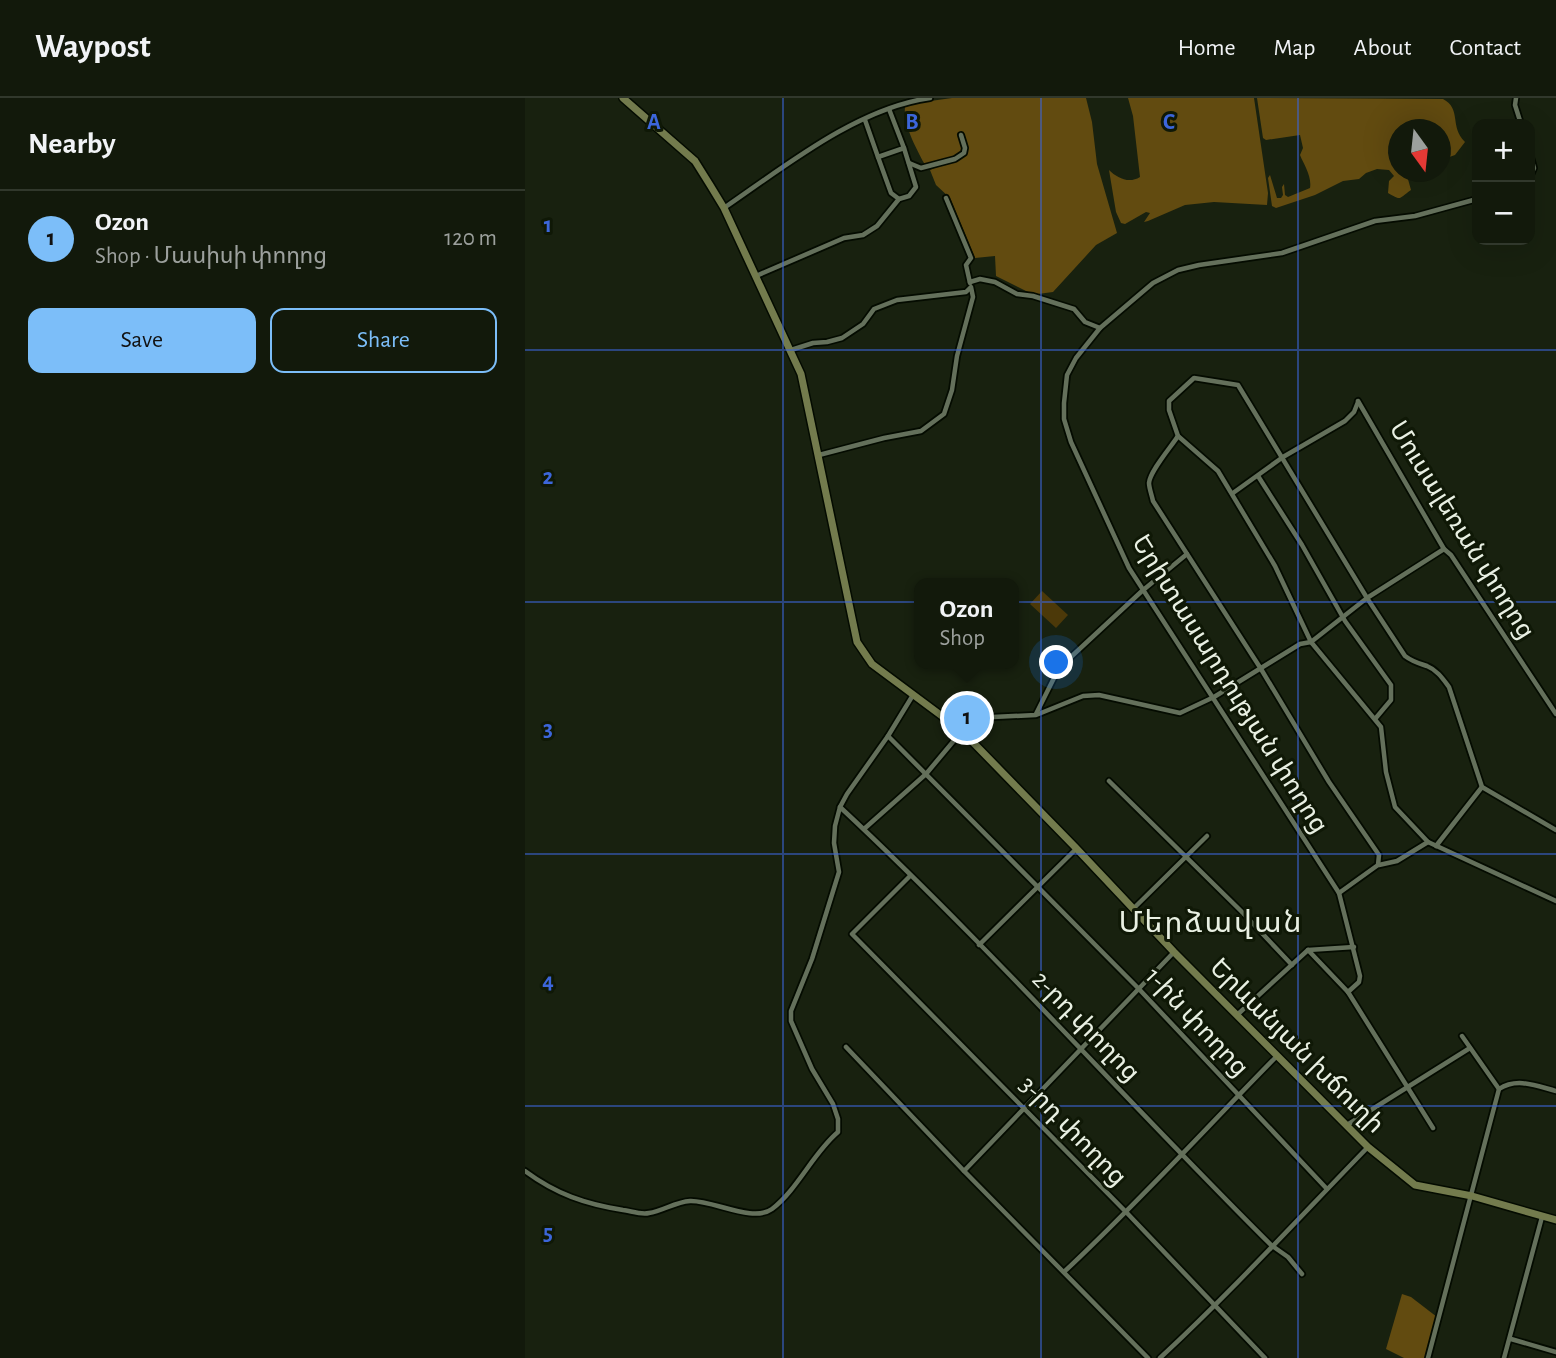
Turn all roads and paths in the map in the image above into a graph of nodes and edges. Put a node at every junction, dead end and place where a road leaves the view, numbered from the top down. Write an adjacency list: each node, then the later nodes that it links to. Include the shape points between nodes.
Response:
1 (623, 98): 14 (main road, Երևանյան խճուղի, via 695,160)
2 (930, 98): 4 (street)
3 (1516, 98): 5 (street)
4 (889, 109): 6 (street); 8 (street)
5 (1519, 119)
6 (865, 120): 9 (street); 14 (street, via 816,145)
7 (961, 135): 10 (street, via 964,153 955,159 921,168)
8 (904, 148): 9 (street); 10 (street)
9 (878, 156): 12 (street, via 891,193)
10 (909, 163): 12 (street, via 916,187 912,195)
11 (946, 198): 16 (street, via 971,258 966,265)
12 (899, 199): 15 (street, via 877,226 863,235 844,238)
13 (1472, 200): 17 (street, Երիտասարդության փողոց, via 1415,216 1375,220 1282,253 1178,270 1153,283)
14 (724, 208): 15 (main road, Երևանյան խճուղի)
15 (756, 276): 18 (main road, Երևանյան խճուղի)
16 (970, 285): 17 (street, via 980,279 995,282 1017,294 1074,309); 18 (street, via 966,292 897,300 874,309 863,324 842,338); 20 (street, via 973,297 944,414 921,432)
17 (1100, 328): 26 (street, Երիտասարդության փողոց, via 1067,375 1065,419 1075,451)
18 (791, 351): 20 (main road, Երևանյան խճուղի, via 801,374)
19 (1178, 436): 21 (street, via 1169,401 1194,378 1233,383); 23 (street, via 1218,471); 25 (street, via 1149,482 1153,501)
20 (818, 455): 31 (main road, Երևանյան խճուղի, via 857,642 872,664)
21 (1283, 457): 22 (street); 24 (street, Մուսալեռան փողոց, via 1345,421 1358,401); 27 (street)
22 (1258, 476): 23 (street); 28 (street)
23 (1233, 494): 29 (street, via 1275,566)
24 (1444, 549): 27 (street); 33 (street, Մուսալեռան փողոց)
25 (1187, 554): 26 (street); 30 (street)
26 (1142, 591): 32 (street, Երիտասարդության փողոց); 34 (street, via 1059,668)
27 (1367, 598): 28 (street); 40 (street, via 1405,656 1429,667 1449,687)
28 (1344, 616): 29 (street); 35 (street, via 1392,690 1391,701)
29 (1311, 642): 30 (street); 35 (street)
30 (1261, 669): 32 (street); 49 (street, via 1379,855)
31 (913, 695): 36 (main road, Երևանյան խճուղի); 37 (street)
32 (1214, 697): 34 (street, via 1180,713 1113,696 1083,696); 52 (street, Երիտասարդության փողոց)
33 (1556, 714)
34 (1035, 715): 36 (street, via 993,717)
35 (1375, 719): 45 (street, via 1381,727 1395,807)
36 (962, 732): 38 (street); 47 (main road, Երևանյան խճուղի)
37 (888, 736): 38 (street, 1-ին փողոց); 41 (street)
38 (926, 774): 42 (street); 51 (street, 1-ին փողոց)
39 (1109, 782): 48 (street)
40 (1482, 787): 43 (street); 46 (street)
41 (840, 807): 42 (street, 2-րդ փողոց); 77 (street, via 834,843 839,872 791,1011 812,1069 833,1104 838,1132 782,1199 759,1214 691,1201 648,1214 571,1198)
42 (864, 830): 50 (street, 2-րդ փողոց)
43 (1556, 830)
44 (1207, 836): 48 (street)
45 (1428, 842): 46 (street); 49 (street, via 1397,861)
46 (1436, 846): 53 (street)
47 (1076, 848): 51 (street); 54 (main road, Երևանյան խճուղի)
48 (1185, 859): 54 (street); 59 (street)
49 (1378, 865): 52 (street)
50 (910, 876): 55 (street, 2-րդ փողոց); 72 (street, 3-րդ փողոց, via 852,934)
51 (1037, 885): 55 (street); 60 (street, 1-ին փողոց)
52 (1339, 892): 56 (street, Երիտասարդության փողոց)
53 (1556, 901)
54 (1134, 908): 58 (main road, Երևանյան խճուղի)
55 (979, 945): 65 (street, 2-րդ փողոց)
56 (1354, 947): 57 (street); 61 (street, Երիտասարդության փողոց, via 1360,976)
57 (1308, 950): 59 (street); 61 (street)
58 (1174, 953): 60 (street); 62 (main road, Երևանյան խճուղի)
59 (1292, 965): 62 (street)
60 (1138, 988): 65 (street); 71 (street, 1-ին փողոց)
61 (1348, 992): 68 (street)
62 (1237, 1016): 67 (main road, Երևանյան խճուղի)
63 (1462, 1036): 66 (street)
64 (846, 1047): 78 (street)
65 (1082, 1048): 72 (street); 76 (street, 2-րդ փողոց)
66 (1470, 1048): 68 (street); 69 (street)
67 (1277, 1056): 71 (street); 73 (main road, Երևանյան խճուղի)
68 (1408, 1087): 73 (street); 74 (street)
69 (1500, 1089): 70 (street, via 1507,1083 1523,1083); 80 (street)
70 (1556, 1091)
71 (1239, 1095): 76 (street); 79 (street, 1-ին փողոց)
72 (1024, 1108): 78 (street); 81 (street, 3-րդ փողոց)
73 (1346, 1125): 75 (main road, Երևանյան խճուղի)
74 (1433, 1128)
75 (1368, 1147): 79 (street); 80 (main road, Երևանյան խճուղի, via 1415,1185)
76 (1180, 1154): 81 (street); 84 (street, 2-րդ փողոց)
77 (525, 1171)
78 (964, 1171): 85 (street)
79 (1327, 1189): 84 (street)
80 (1472, 1196): 82 (main road, Երևանյան խճուղի); 93 (street)
81 (1126, 1213): 85 (street); 87 (street, 3-րդ փողոց)
82 (1542, 1216): 83 (main road, Երևանյան խճուղի); 88 (street)
83 (1556, 1220)
84 (1272, 1245): 86 (street, 2-րդ փողոց); 87 (street)
85 (1064, 1272): 90 (street)
86 (1302, 1273)
87 (1216, 1306): 91 (street); 92 (street, 3-րդ փողոց)
88 (1511, 1339): 89 (street); 94 (street)
89 (1556, 1352)
90 (1148, 1358)
91 (1160, 1358)
92 (1265, 1358)
93 (1428, 1358)
94 (1504, 1358)

